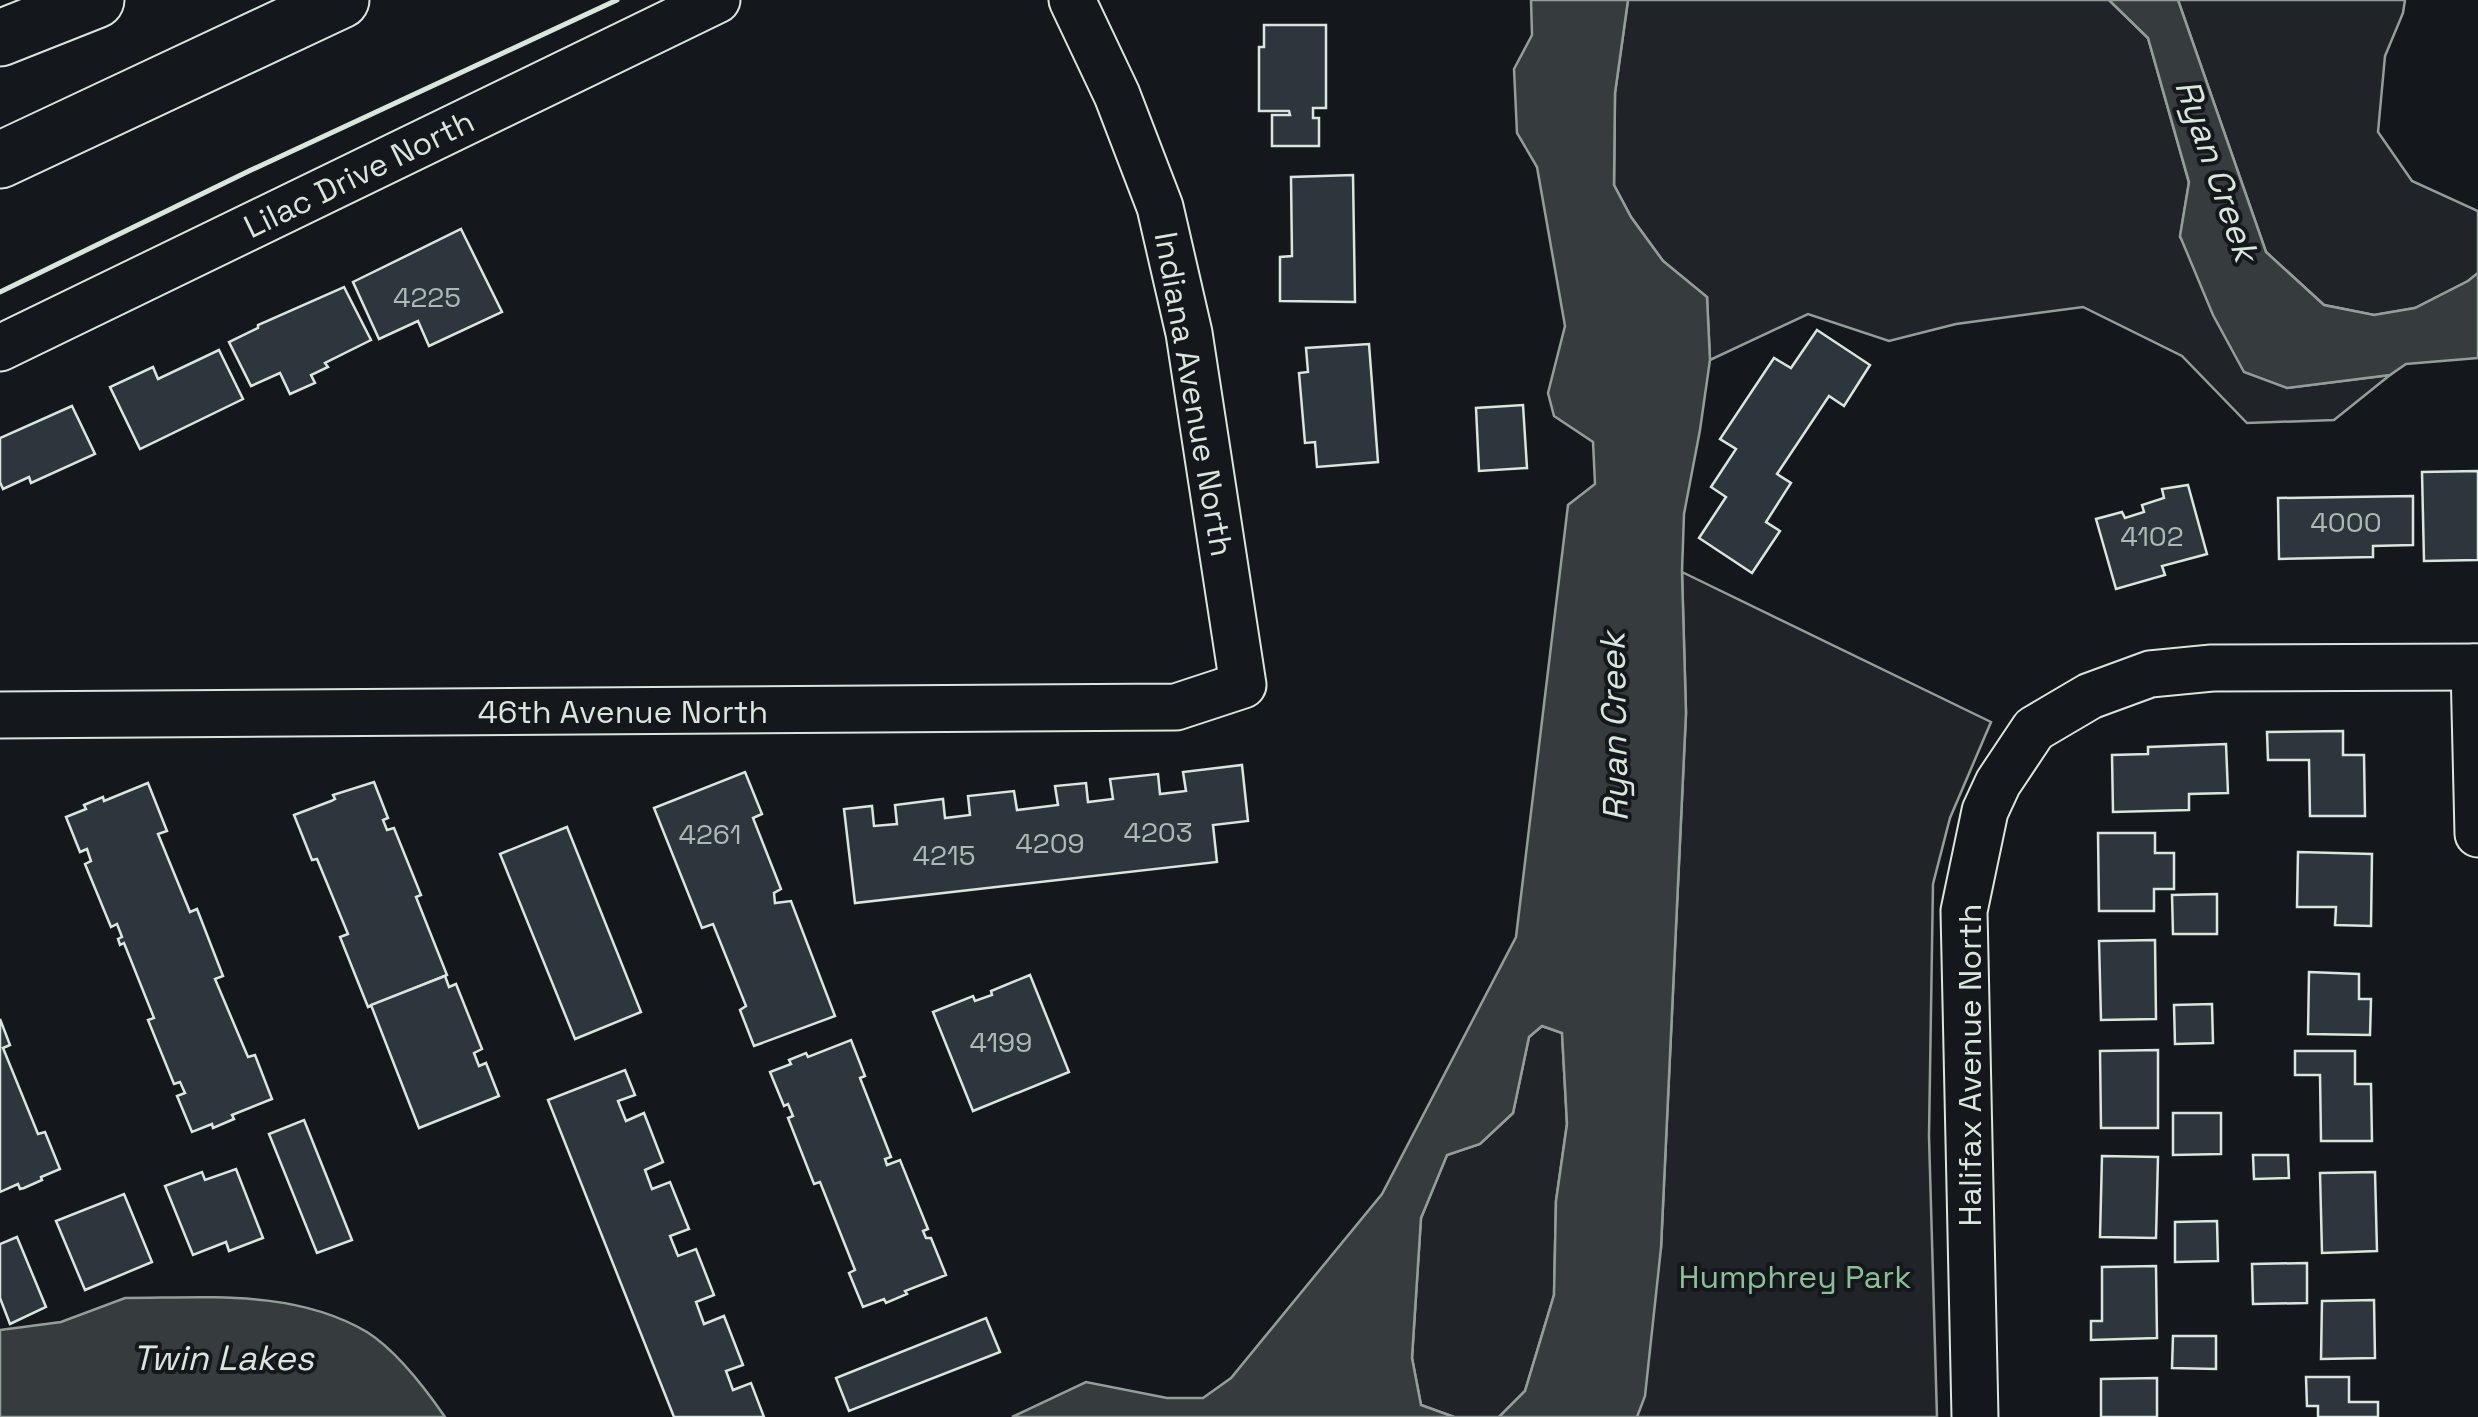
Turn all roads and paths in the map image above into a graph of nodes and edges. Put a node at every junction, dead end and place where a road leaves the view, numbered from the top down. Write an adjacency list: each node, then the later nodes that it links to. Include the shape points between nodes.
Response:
1 (55, 0): 6 (highway)
2 (96, 0): 7 (highway)
3 (341, 0): 8 (highway)
4 (717, 0): 9 (street, Lilac Drive North)
5 (1072, 0): 11 (street, Indiana Avenue North, via 1118,95 1160,207 1192,352)
6 (0, 30)
7 (0, 38)
8 (0, 160)
9 (0, 348)
10 (2476, 667): 13 (street); 14 (street, Halifax Avenue North, via 2150,674 2090,696 2034,730 1998,783 1985,811 1964,910)
11 (1243, 685): 12 (street, 46th Avenue North, via 1176,707)
12 (0, 715)
13 (2478, 834)
14 (1975, 1417)

